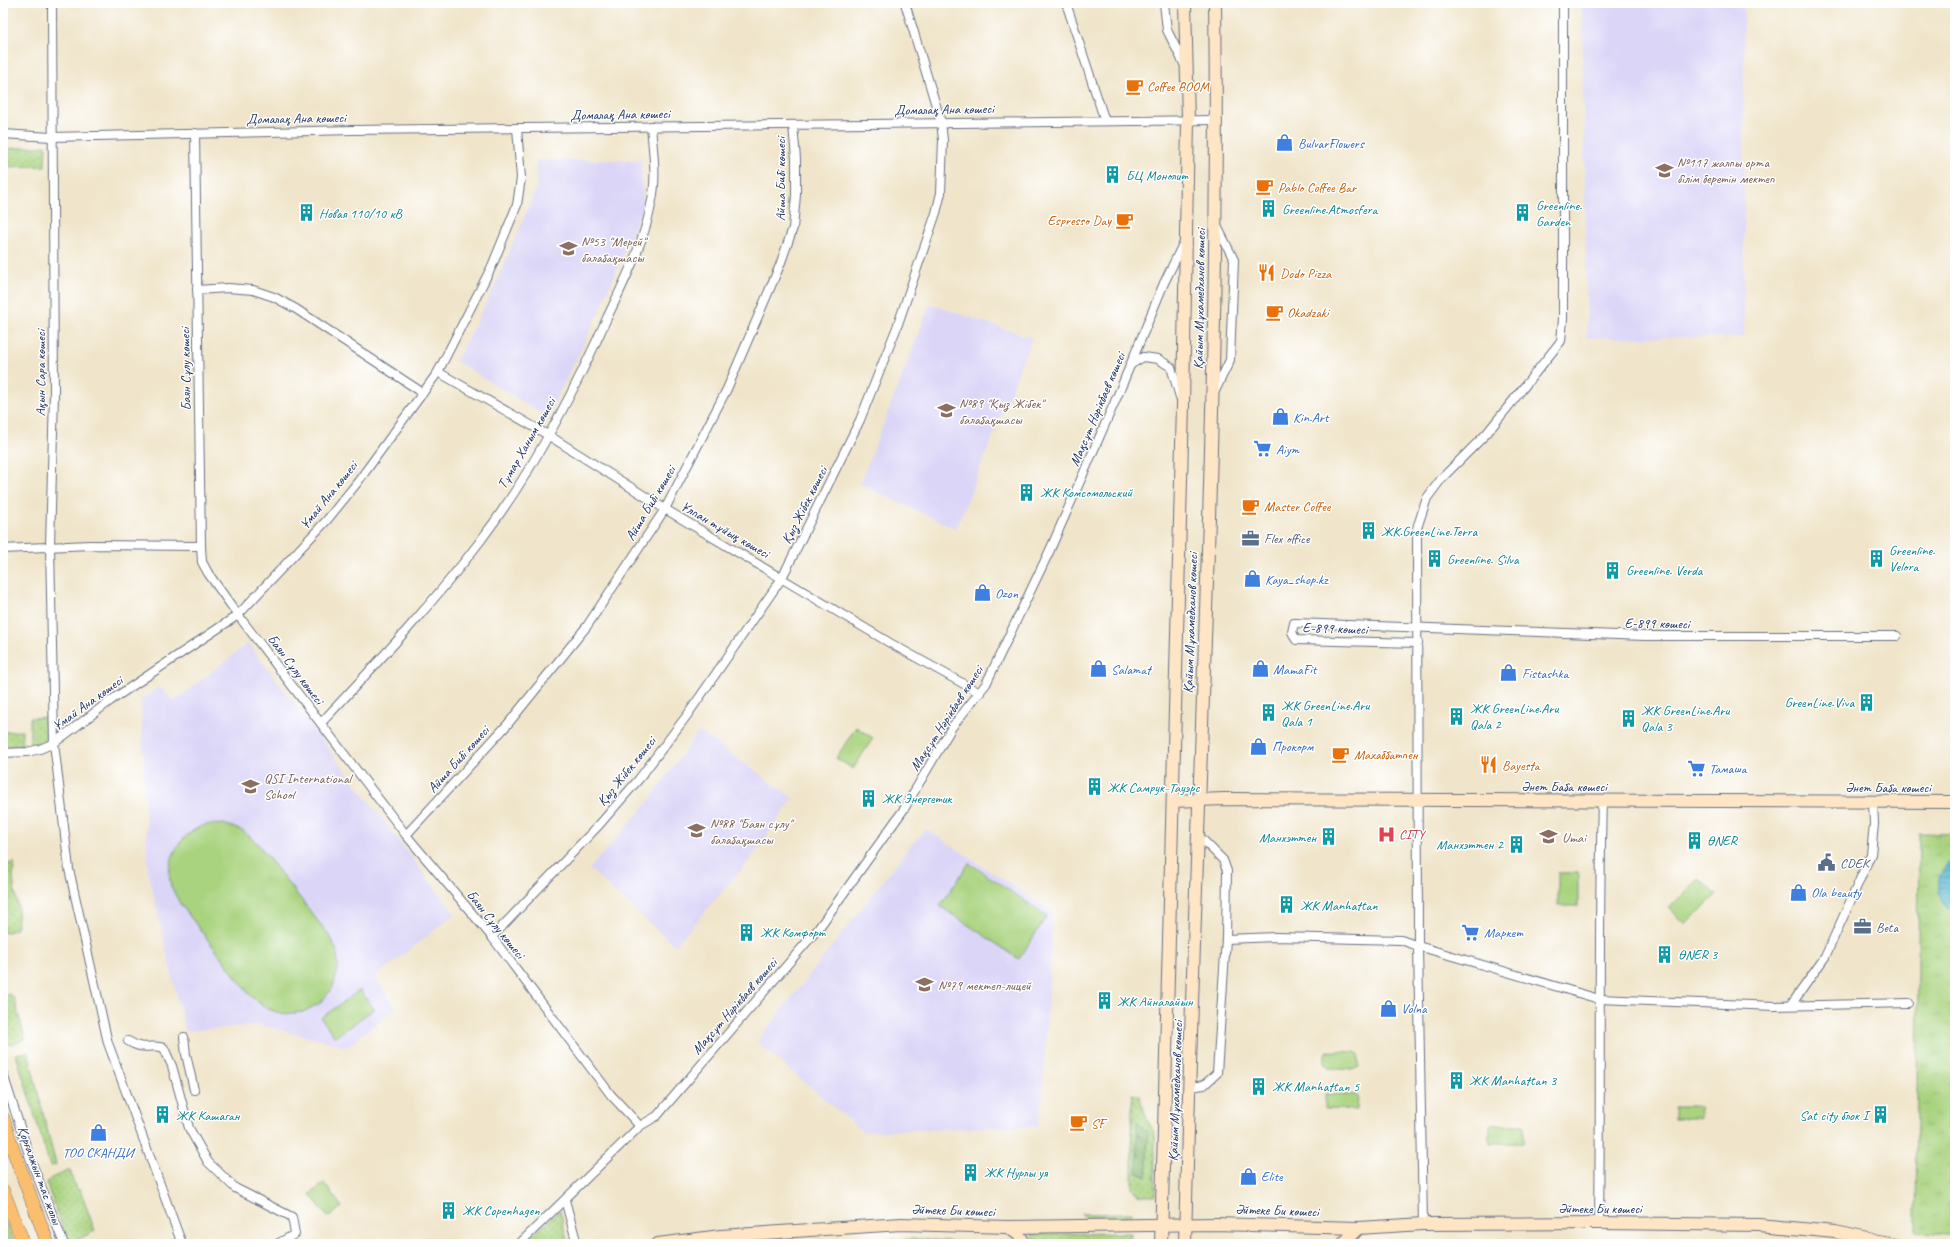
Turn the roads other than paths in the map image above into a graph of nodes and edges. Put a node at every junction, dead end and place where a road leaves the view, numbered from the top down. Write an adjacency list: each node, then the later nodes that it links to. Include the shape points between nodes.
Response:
1 (52, 3): 19 (street, Ақын Сара көшесі)
2 (905, 3): 12 (street, Қыз Жібек көшесі)
3 (1066, 3): 11 (street)
4 (1164, 3): 8 (street, via 1168,30)
5 (1185, 3): 8 (main road, Қайым Мұхамедханов көшесі)
6 (1215, 3): 10 (main road, Қайым Мұхамедханов көшесі)
7 (1563, 3): 36 (street, via 1561,341 1487,433 1442,478 1427,498 1417,528)
8 (1187, 69): 9 (main road, Қайым Мұхамедханов көшесі)
9 (1188, 120): 10 (street, Домалақ Ана көшесі); 11 (street, Домалақ Ана көшесі); 22 (main road, Қайым Мұхамедханов көшесі)
10 (1216, 120): 21 (main road, Қайым Мұхамедханов көшесі)
11 (1105, 121): 12 (street, Домалақ Ана көшесі)
12 (941, 122): 13 (street, Домалақ Ана көшесі); 34 (street, Қыз Жібек көшесі, via 943,140 940,193 936,213 897,327 857,427)
13 (793, 124): 14 (street, Домалақ Ана көшесі); 30 (street, Айша Бибі көшесі, via 796,159 793,228 780,265 727,389)
14 (651, 126): 15 (street, Домалақ Ана көшесі); 29 (street, Тұмар Ханым көшесі, via 654,174 646,226 593,351)
15 (517, 128): 16 (street, Домалақ Ана көшесі); 25 (street, Ұмай Ана көшесі, via 521,178 517,205 492,266)
16 (195, 133): 19 (street, Домалақ Ана көшесі); 23 (street, Баян Сұлу көшесі)
17 (3, 134): 18 (street, Домалақ Ана көшесі)
18 (25, 137): 19 (street, Домалақ Ана көшесі); 20 (street, Домалақ Ана көшесі)
19 (51, 137): 31 (street, Ақын Сара көшесі, via 54,394)
20 (3, 140)
21 (1215, 223): 27 (main road, Қайым Мұхамедханов көшесі); 27 (street, via 1234,260 1230,360)
22 (1186, 239): 24 (street, Мақсұт Нәрікбаев көшесі, via 1164,283); 28 (main road, Қайым Мұхамедханов көшесі)
23 (197, 290): 26 (street, via 228,288 253,290 274,296); 32 (street, Баян Сұлу көшесі)
24 (1130, 365): 28 (street, via 1143,357 1158,358 1171,367); 39 (street, Мақсұт Нәрікбаев көшесі, via 1050,550)
25 (438, 372): 26 (street, Ұмай Ана көшесі); 29 (street, Ұлпан тұйық көшесі)
26 (423, 393): 35 (street, Ұмай Ана көшесі, via 327,520)
27 (1212, 397): 44 (main road, Қайым Мұхамедханов көшесі)
28 (1183, 406): 43 (main road, Қайым Мұхамедханов көшесі)
29 (548, 436): 30 (street, Ұлпан тұйық көшесі); 40 (street, Тұмар Ханым көшесі, via 481,540 433,600)
30 (665, 509): 34 (street, Ұлпан тұйық көшесі); 49 (street, Айша Бибі көшесі, via 587,626 507,725)
31 (50, 546): 32 (street); 33 (street); 41 (street, Ақын Сара көшесі)
32 (200, 546): 35 (street, Баян Сұлу көшесі, via 202,562 208,573)
33 (3, 549)
34 (782, 578): 39 (street, Ұлпан тұйық көшесі, via 890,644); 51 (street, Қыз Жібек көшесі, via 688,714 639,779 600,825)
35 (238, 615): 40 (street, Баян Сұлу көшесі); 41 (street, Ұмай Ана көшесі)
36 (1417, 629): 37 (street, Е-899 көшесі, via 1644,636); 38 (street); 38 (street, Е-899 көшесі, via 1294,623 1292,632 1296,640)
37 (1897, 636)
38 (1418, 644): 45 (street)
39 (980, 693): 63 (street, Мақсұт Нәрікбаев көшесі, via 952,727 904,809 818,929 657,1116)
40 (321, 723): 49 (street, Баян Сұлу көшесі)
41 (54, 742): 42 (street, Ұмай Ана көшесі, via 27,752); 75 (street, Ақын Сара көшесі, via 69,869 108,1043)
42 (3, 753)
43 (1173, 801): 44 (main road, Әнет Баба көшесі); 67 (main road, Қайым Мұхамедханов көшесі)
44 (1199, 801): 45 (main road, Әнет Баба көшесі); 50 (main road, Қайым Мұхамедханов көшесі)
45 (1418, 801): 46 (main road, Әнет Баба көшесі); 53 (street)
46 (1602, 801): 47 (main road, Әнет Баба көшесі); 54 (street)
47 (1873, 802): 48 (main road, Әнет Баба көшесі); 56 (street, via 1871,854 1825,957)
48 (1955, 802)
49 (406, 835): 51 (street, Баян Сұлу көшесі)
50 (1198, 835): 52 (street, via 1223,860 1227,871); 60 (main road, Қайым Мұхамедханов көшесі)
51 (492, 937): 63 (street, Баян Сұлу көшесі, via 611,1095)
52 (1226, 939): 53 (street, via 1401,940); 60 (street, via 1217,1073 1204,1085)
53 (1418, 946): 54 (street); 69 (street)
54 (1599, 999): 56 (street); 66 (street)
55 (1909, 1003): 56 (street)
56 (1791, 1005)
57 (184, 1036): 61 (street)
58 (128, 1041): 76 (street, via 145,1048 164,1048 172,1066 189,1128 208,1162 235,1188 292,1217 295,1234)
59 (3, 1074): 74 (street, via 30,1158)
60 (1190, 1087): 68 (main road, Қайым Мұхамедханов көшесі)
61 (194, 1090)
62 (3, 1118): 73 (main road, Қорғалжын тас жолы)
63 (640, 1126): 65 (street, Мақсұт Нәрікбаев көшесі)
64 (3, 1191): 72 (main road)
65 (565, 1200): 77 (street, Мақсұт Нәрікбаев көшесі); 78 (street)
66 (1599, 1223): 69 (main road, Әйтеке Би көшесі); 84 (main road, Әйтеке Би көшесі, via 1759,1225 1835,1232)
67 (1162, 1224): 68 (main road, Әйтеке Би көшесі); 70 (main road, Әйтеке Би көшесі); 81 (main road, Қайым Мұхамедханов көшесі)
68 (1186, 1224): 71 (main road, Әйтеке Би көшесі); 82 (main road, Қайым Мұхамедханов көшесі)
69 (1423, 1224): 71 (main road, Әйтеке Би көшесі)
70 (1008, 1227): 79 (main road, Әйтеке Би көшесі, via 901,1224 858,1226 721,1236); 80 (main road, via 1019,1235)
71 (1358, 1228): 83 (main road)
72 (24, 1244)
73 (48, 1244)
74 (64, 1244)
75 (182, 1244)
76 (277, 1244)
77 (519, 1244)
78 (577, 1244)
79 (658, 1244)
80 (1025, 1244)
81 (1161, 1244)
82 (1185, 1244)
83 (1343, 1244)
84 (1894, 1244)

